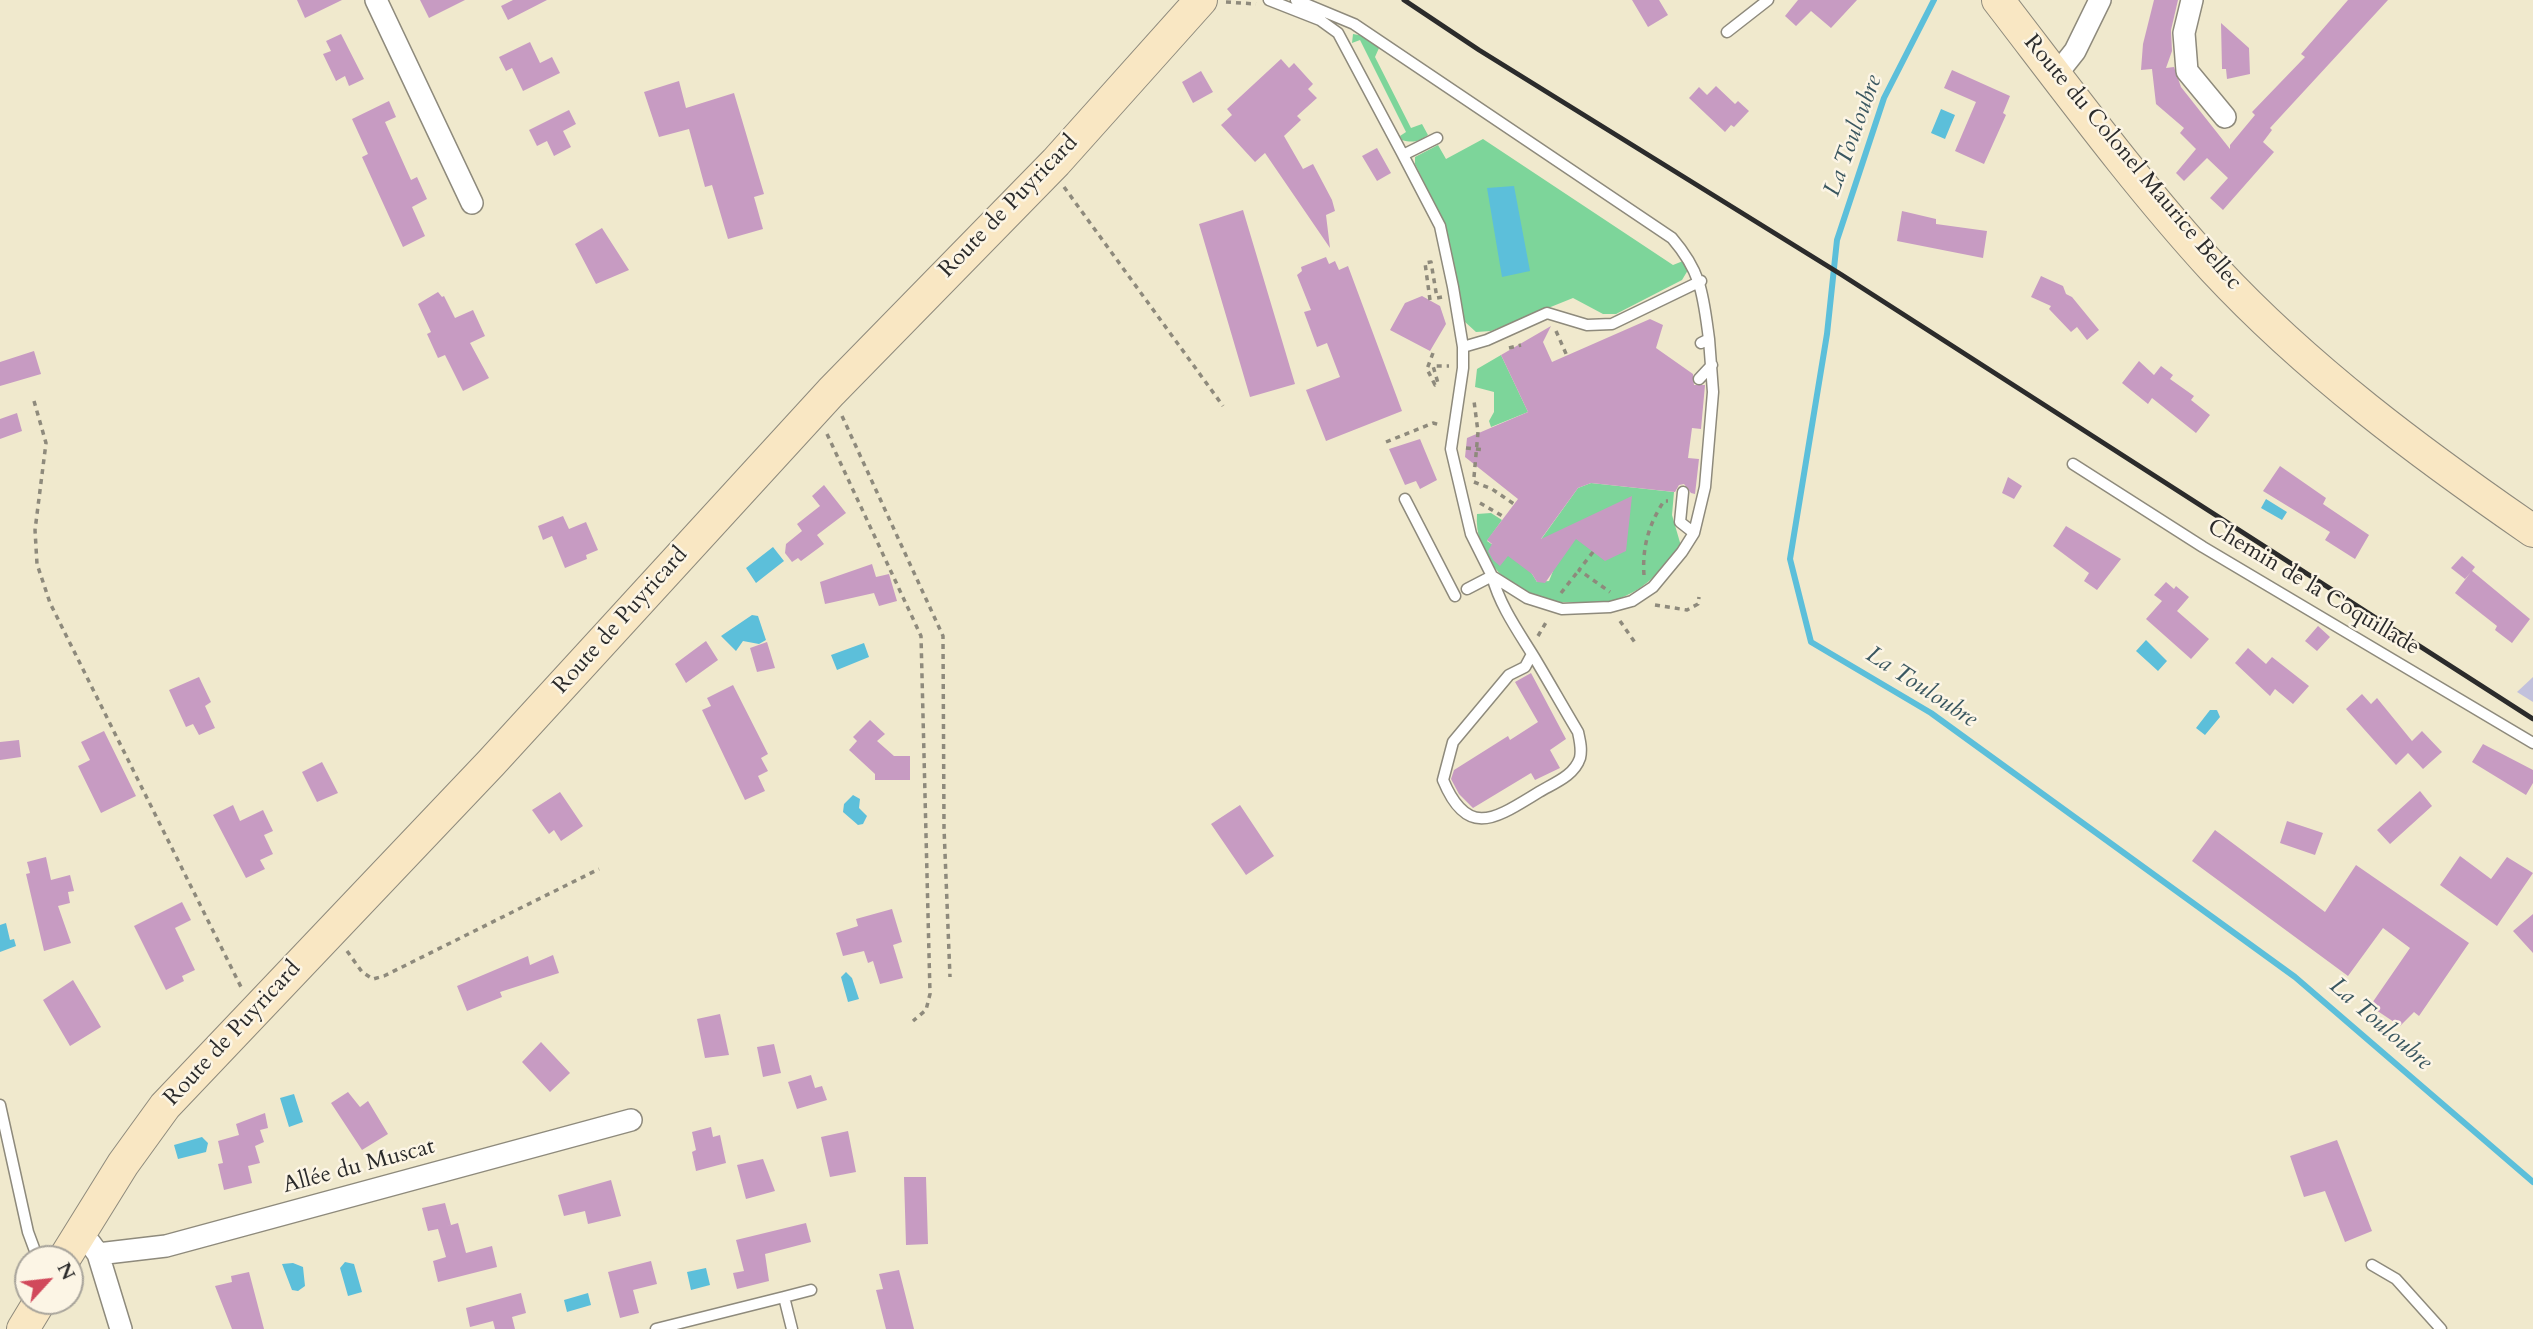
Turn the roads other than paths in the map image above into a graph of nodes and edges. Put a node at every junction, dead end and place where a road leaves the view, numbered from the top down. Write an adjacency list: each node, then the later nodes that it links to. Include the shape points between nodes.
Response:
1 (376, 0): 14 (street)
2 (1201, 0): 31 (main road, Route de Puyricard, via 1048,170 823,400 491,763 165,1106)
3 (1269, 0): 13 (lane, via 1320,20 1338,33)
4 (1296, 0): 15 (lane, via 1354,24 1672,238 1690,258)
5 (1768, 0): 9 (lane)
6 (1998, 0): 10 (main road, Route du Colonel Maurice Bellec)
7 (2100, 0): 10 (street, via 2075,51)
8 (2192, 0): 11 (street, via 2184,33 2187,71)
9 (1727, 32)
10 (2056, 75): 22 (main road, Route du Colonel Maurice Bellec, via 2214,269 2304,355 2409,444)
11 (2225, 117)
12 (1437, 138): 13 (lane)
13 (1403, 155): 16 (lane, via 1440,226)
14 (472, 203)
15 (1701, 281): 16 (lane, via 1612,324 1587,325 1547,313); 17 (lane, via 1705,341)
16 (1463, 347): 24 (lane, via 1451,449 1471,534)
17 (1712, 365): 18 (lane); 23 (lane, via 1707,463)
18 (1699, 379)
19 (2073, 464): 28 (lane, Chemin de la Coquillade)
20 (1682, 498): 23 (lane, via 1680,522)
21 (1405, 499): 26 (lane)
22 (2533, 531)
23 (1695, 533): 24 (lane, via 1669,570 1647,591 1613,606 1550,607)
24 (1492, 576): 25 (lane); 27 (lane, via 1497,595)
25 (1467, 589)
26 (1455, 596)
27 (1529, 650): 27 (lane, via 1578,732 1579,759 1570,774 1507,813 1495,818 1468,817 1457,808 1443,780 1453,742 1509,675 1525,667)
28 (2533, 743)
29 (0, 1105): 32 (lane)
30 (631, 1120): 31 (street, Allée du Muscat, via 166,1246)
31 (89, 1242): 33 (main road, Route de Puyricard); 37 (street)
32 (33, 1245)
33 (84, 1245)
34 (2372, 1265): 40 (lane, via 2396,1279)
35 (811, 1290): 36 (lane)
36 (784, 1297): 38 (lane); 39 (lane)
37 (121, 1329)
38 (656, 1329)
39 (792, 1329)
40 (2441, 1329)

